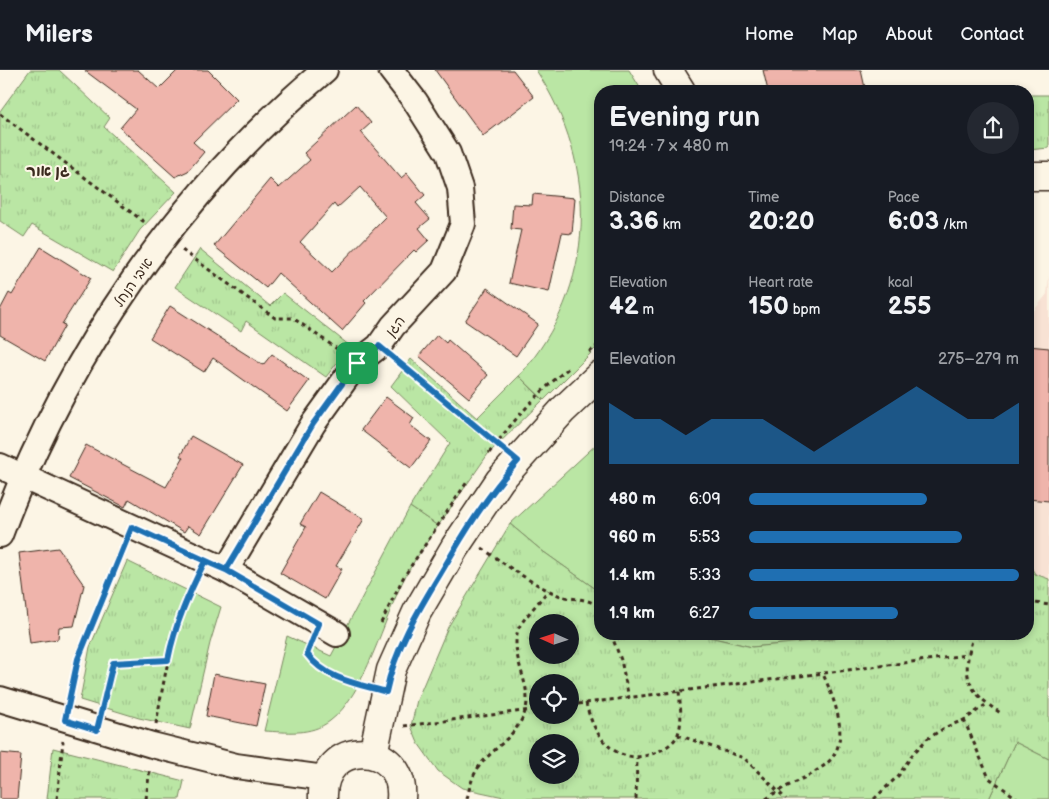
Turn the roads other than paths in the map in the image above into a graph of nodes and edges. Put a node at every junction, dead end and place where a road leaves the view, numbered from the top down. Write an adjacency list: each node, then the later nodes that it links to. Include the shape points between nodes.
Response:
1 (325, 70): 9 (street, איבי הנחל, via 216,174 134,276 72,376)
2 (391, 70): 11 (street, הגן, via 448,153 460,188 463,224 444,271 393,326 379,346 357,363)
3 (668, 70): 4 (street)
4 (677, 85)
5 (1034, 176): 6 (street)
6 (1049, 176)
7 (594, 381): 14 (street, via 500,480 417,612 391,670)
8 (0, 466): 9 (street)
9 (22, 476): 10 (street, איבי הנחל); 11 (street)
10 (0, 535)
11 (215, 565): 12 (street)
12 (328, 629)
13 (0, 699): 15 (street, via 97,730)
14 (376, 741): 15 (street, via 331,768); 16 (street, via 398,774)
15 (324, 789)
16 (401, 799)

